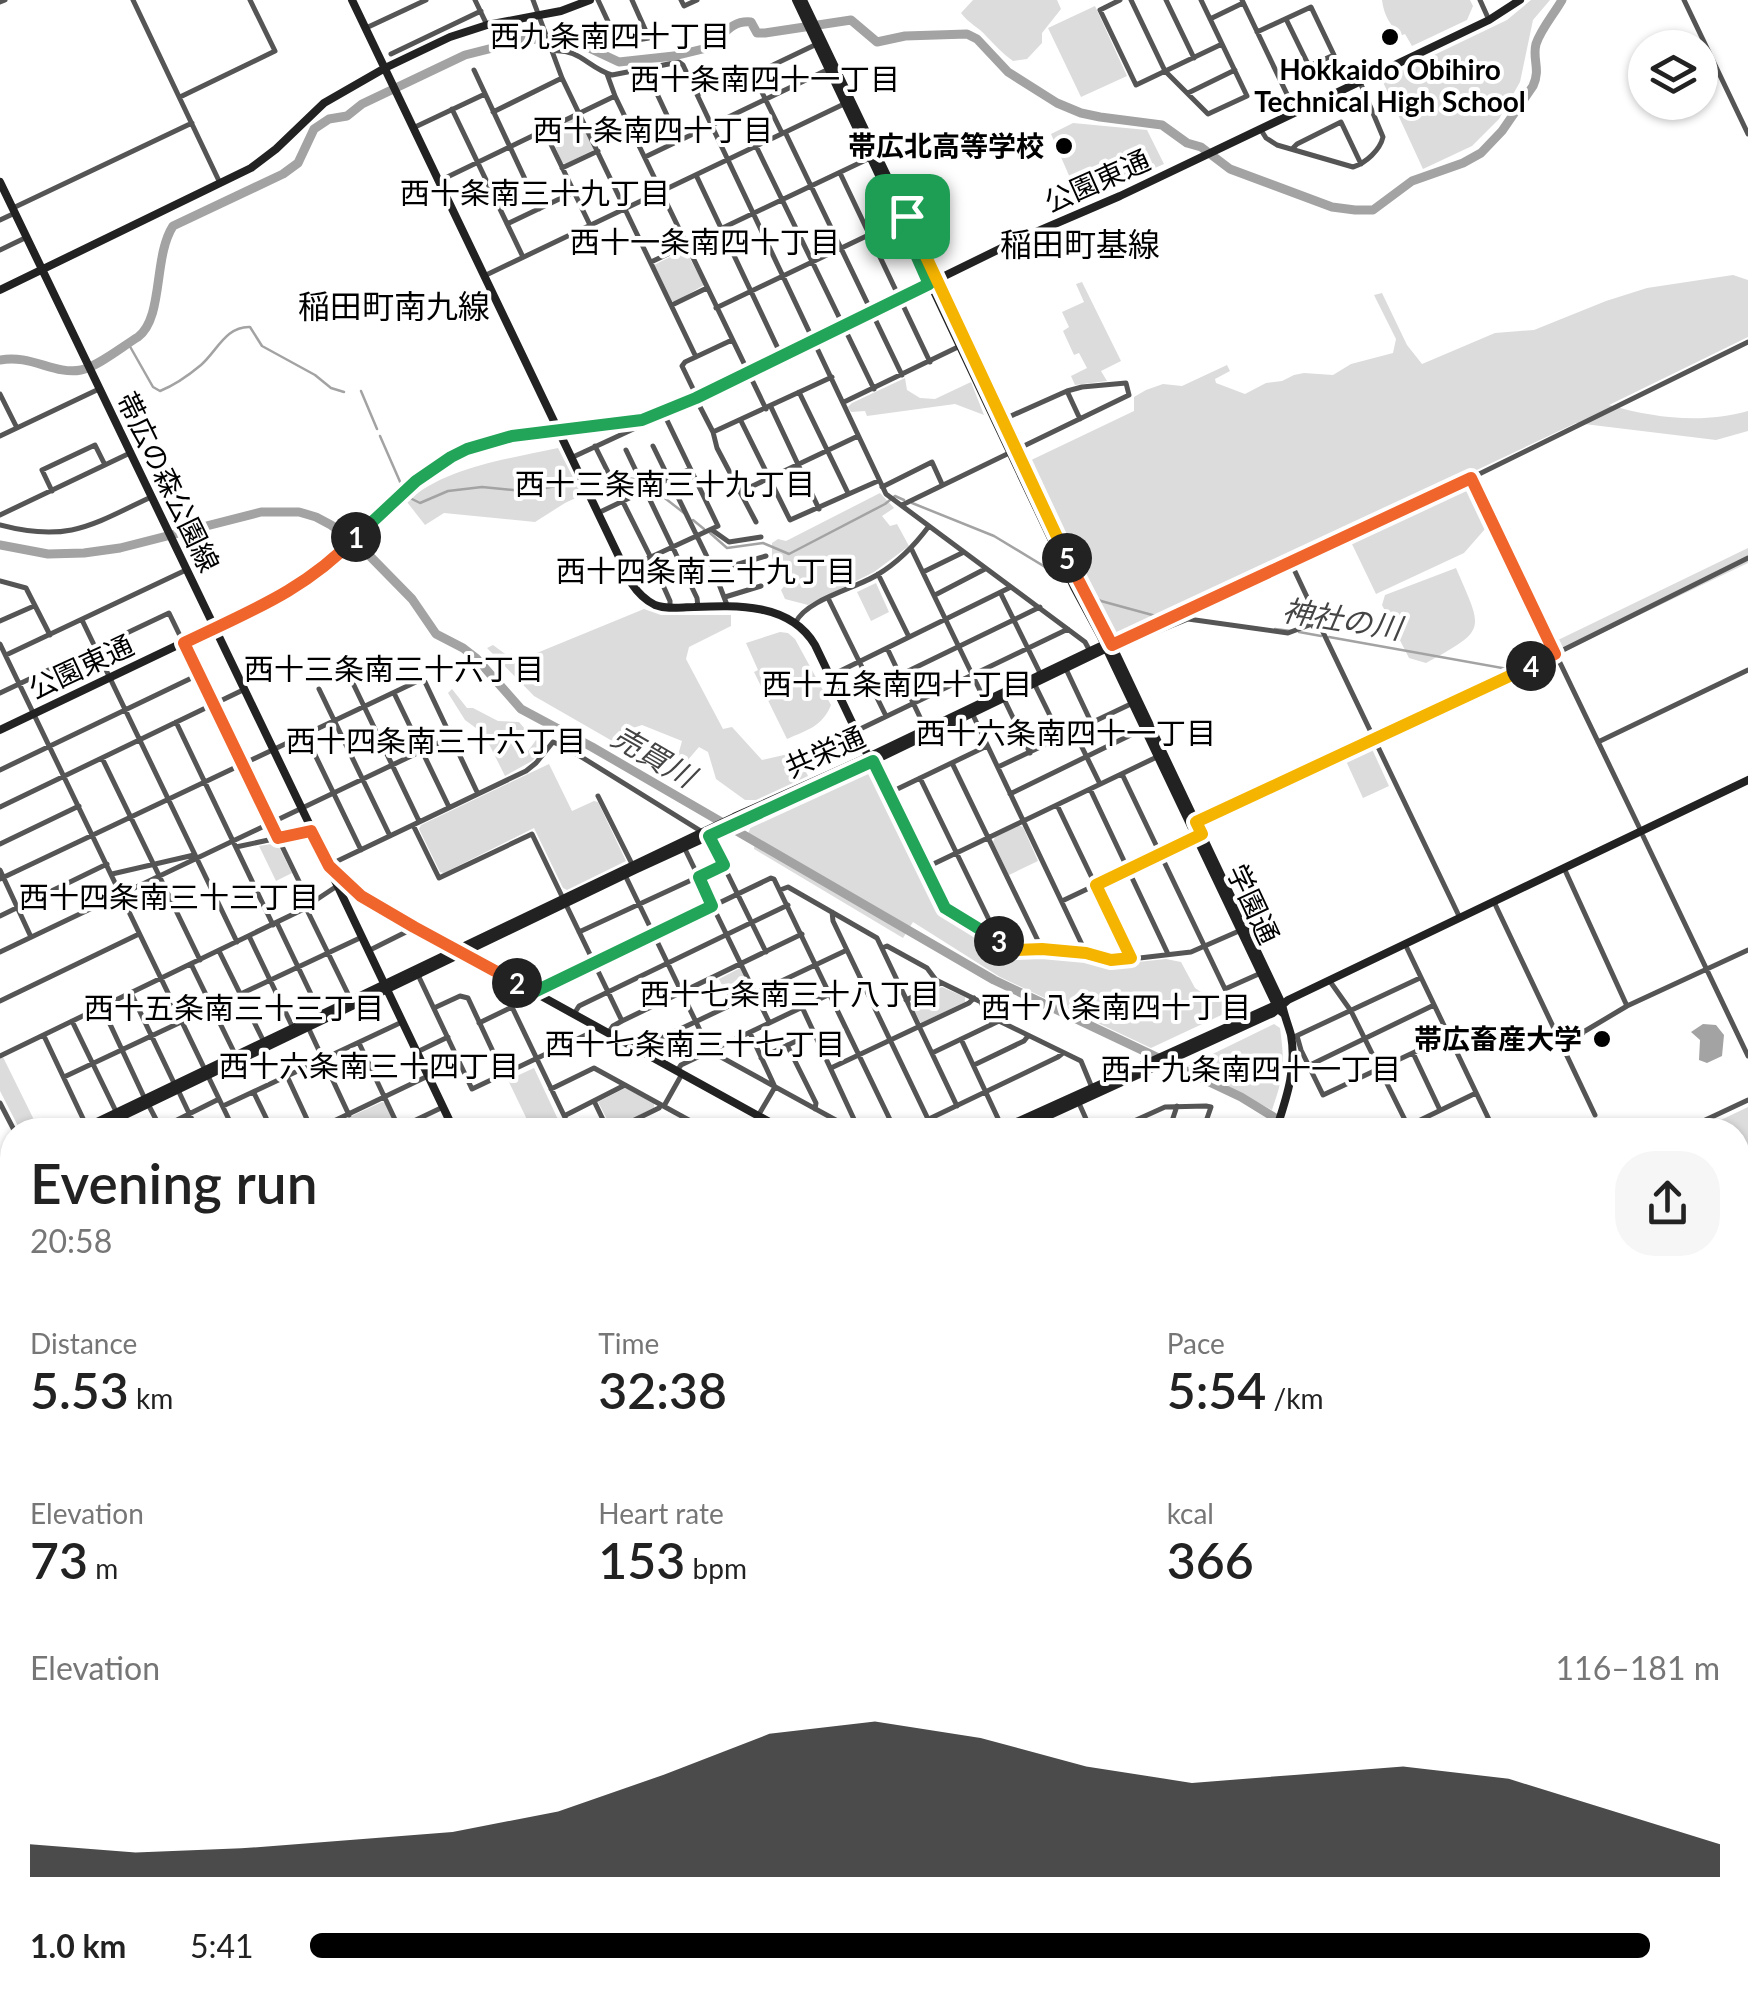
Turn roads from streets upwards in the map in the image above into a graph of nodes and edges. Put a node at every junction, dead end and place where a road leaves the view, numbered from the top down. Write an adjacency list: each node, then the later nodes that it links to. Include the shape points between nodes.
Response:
1 (133, 0): 49 (street)
2 (250, 0): 49 (street, via 275,51)
3 (352, 0): 27 (street)
4 (426, 0): 27 (street)
5 (476, 0): 21 (street)
6 (533, 0): 22 (street)
7 (590, 0): 22 (street)
8 (598, 0): 9 (street, via 618,42 649,38)
9 (632, 0)
10 (681, 0): 11 (street, via 684,6)
11 (697, 0)
12 (799, 0): 30 (street, 学園通)
13 (1120, 0): 40 (street, via 1100,10 1136,85)
14 (1131, 0): 40 (street)
15 (1166, 0): 34 (street)
16 (1201, 0): 24 (street)
17 (1480, 0): 25 (street)
18 (1520, 0): 25 (street, 公園東通)
19 (1684, 0): 62 (street)
20 (1243, 2): 24 (street); 29 (street)
21 (481, 12): 26 (street); 28 (street)
22 (540, 15): 26 (street); 32 (street)
23 (1286, 19): 23 (street, via 1311,7 1334,54 1309,66); 29 (street)
24 (1210, 20): 31 (street)
25 (1489, 20): 44 (street, 公園東通)
26 (487, 25): 28 (street)
27 (366, 28): 35 (street)
28 (449, 32): 33 (street); 35 (street)
29 (1258, 32): 55 (street)
30 (817, 38): 37 (street, 学園通); 42 (street)
31 (1222, 44): 34 (street); 39 (street)
32 (552, 49): 41 (street, via 572,52); 43 (street)
33 (391, 54)
34 (1194, 58): 40 (street)
35 (384, 68): 58 (street); 78 (street, via 324,102 260,162)
36 (645, 68): 41 (street); 47 (street, via 679,62); 63 (street)
37 (832, 68): 50 (street); 51 (street, 学園通)
38 (474, 70): 46 (street)
39 (1234, 70): 45 (street); 45 (street, via 1247,96 1208,114)
40 (1165, 72): 45 (street)
41 (607, 74): 48 (street)
42 (754, 74): 47 (street, via 750,68); 50 (street)
43 (562, 78): 53 (street); 54 (street)
44 (1360, 82): 55 (street, 公園東通); 72 (street, via 1383,137)
45 (1187, 93)
46 (484, 94): 52 (street); 53 (street)
47 (698, 94): 57 (street)
48 (615, 96): 54 (street); 69 (street)
49 (180, 97): 56 (street)
50 (766, 100): 57 (street); 61 (street)
51 (848, 102): 61 (street); 68 (street, 学園通)
52 (452, 110): 58 (street); 71 (street)
53 (493, 112): 65 (street)
54 (579, 113): 59 (street); 67 (street)
55 (1296, 113): 60 (street, 公園東通)
56 (192, 123): 78 (street); 85 (street)
57 (712, 125): 63 (street); 70 (street)
58 (413, 128): 77 (street)
59 (544, 130): 65 (street); 73 (street)
60 (1261, 130): 66 (street, via 1270,142); 103 (street, 公園東通)
61 (783, 132): 64 (street); 79 (street)
62 (1748, 134)
63 (679, 141): 69 (street)
64 (756, 146): 70 (street); 82 (street)
65 (510, 148): 71 (street); 83 (street)
66 (1292, 149): 72 (street); 72 (street, via 1342,122)
67 (598, 152): 73 (street); 84 (street)
68 (874, 156): 74 (street); 87 (street, 学園通)
69 (644, 157): 81 (street)
70 (729, 159): 75 (street); 86 (street)
71 (478, 162): 77 (street); 89 (street)
72 (1361, 164)
73 (562, 168): 80 (street)
74 (840, 173): 79 (street); 92 (street)
75 (696, 175): 81 (street); 91 (street)
76 (0, 182): 85 (street, 帯広の森公園線)
77 (439, 182): 102 (street)
78 (220, 184): 100 (street)
79 (811, 187): 82 (street); 95 (street)
80 (574, 192): 83 (street); 90 (street)
81 (661, 192): 84 (street); 94 (street)
82 (783, 200): 86 (street); 99 (street)
83 (540, 208): 89 (street)
84 (625, 208): 90 (street); 98 (street)
85 (14, 211): 88 (street); 93 (street, 帯広の森公園線)
86 (755, 213): 91 (street); 101 (street)
87 (904, 218): 92 (street); 103 (street, 学園通)
88 (0, 220)
89 (507, 224): 97 (street)
90 (590, 225): 97 (street)
91 (722, 229): 94 (street); 106 (street)
92 (869, 234): 95 (street); 107 (street)
93 (27, 237): 96 (street); 100 (street, 帯広の森公園線)
94 (687, 245): 98 (street); 104 (street)
95 (841, 248): 99 (street); 110 (street)
96 (0, 250)
97 (523, 258): 102 (street)
98 (651, 262): 108 (street)
99 (813, 262): 101 (street); 111 (street)
100 (42, 269): 105 (street); 122 (street, 帯広の森公園線)
101 (784, 275): 106 (street); 113 (street)
102 (484, 276): 136 (street)
103 (933, 282): 107 (street, 公園東通); 115 (street, 学園通)
104 (707, 288): 108 (street); 109 (street)
105 (0, 290)
106 (751, 291): 109 (street); 117 (street)
107 (900, 300): 110 (street, 公園東通); 118 (street)
108 (672, 305): 116 (street)
109 (716, 308): 112 (street)
110 (872, 313): 111 (street, 公園東通); 121 (street)
111 (843, 327): 113 (street, 公園東通); 123 (street)
112 (732, 340): 116 (street); 119 (street)
113 (816, 340): 117 (street, 公園東通); 120 (street)
114 (1748, 342): 150 (street)
115 (964, 344): 118 (street); 133 (street, 学園通); 144 (street, 学園通)
116 (696, 356): 127 (street, via 682,366)
117 (782, 357): 119 (street, 公園東通)
118 (930, 362): 121 (street)
119 (748, 373): 127 (street, 公園東通); 129 (street)
120 (832, 376): 125 (street); 128 (street)
121 (902, 376): 123 (street)
122 (99, 389): 135 (street); 145 (street, 帯広の森公園線)
123 (874, 390): 128 (street)
124 (1067, 391): 131 (street); 131 (street, via 1126,383 1129,394); 133 (street)
125 (799, 392): 129 (street); 143 (street)
126 (0, 394): 135 (street)
127 (696, 398): 130 (street, 公園東通); 137 (street)
128 (843, 403): 139 (street)
129 (768, 408): 134 (street); 148 (street)
130 (663, 412): 132 (street, 公園東通); 149 (street)
131 (1080, 419): 144 (street)
132 (642, 420): 136 (street, 公園東通); 140 (street)
133 (1002, 420): 144 (street, 学園通)
134 (741, 421): 137 (street); 152 (street)
135 (17, 428): 138 (street)
136 (558, 430): 146 (street); 202 (street, 公園東通, via 489,441 451,457 310,578)
137 (713, 432): 157 (street)
138 (0, 436)
139 (858, 436): 143 (street); 153 (street)
140 (595, 446): 146 (street); 160 (street)
141 (652, 446): 151 (street)
142 (626, 450): 155 (street)
143 (827, 450): 148 (street); 158 (street)
144 (1013, 451): 154 (street); 210 (street, 学園通)
145 (130, 453): 147 (street); 159 (street, 帯広の森公園線)
146 (573, 457): 163 (street)
147 (105, 465): 156 (street); 156 (street, via 95,445 42,470)
148 (798, 465): 152 (street); 162 (street)
149 (690, 469): 151 (street); 168 (street, via 718,526)
150 (1471, 478): 177 (street); 217 (street)
151 (669, 479): 155 (street); 169 (street)
152 (769, 479): 157 (street); 162 (street, via 790,520)
153 (881, 484): 154 (street, via 932,462); 158 (street); 161 (street)
154 (942, 484): 161 (street)
155 (646, 490): 160 (street); 171 (street)
156 (52, 491): 164 (street)
157 (740, 492): 165 (street)
158 (848, 494): 162 (street)
159 (151, 498): 166 (street, via 85,529 39,533); 179 (street, 帯広の森公園線)
160 (622, 501): 163 (street); 174 (street)
161 (902, 506): 167 (street)
162 (819, 508)
163 (598, 513): 180 (street)
164 (0, 515)
165 (756, 522)
166 (0, 524)
167 (929, 526): 172 (street); 173 (street)
168 (712, 530): 169 (street); 170 (street, via 729,542)
169 (697, 536): 171 (street); 181 (street)
170 (762, 537)
171 (673, 546): 174 (street); 192 (street)
172 (912, 548): 182 (street); 183 (street)
173 (964, 552): 178 (street); 182 (street)
174 (650, 556): 180 (street); 194 (street)
175 (766, 556): 181 (street)
176 (1748, 558): 217 (street)
177 (1291, 563): 195 (street); 207 (street)
178 (986, 569): 186 (street); 188 (street)
179 (186, 570): 196 (street); 202 (street, 帯広の森公園線)
180 (624, 570): 194 (street, via 642,596)
181 (714, 571): 190 (street)
182 (922, 572): 188 (street)
183 (878, 574): 189 (street); 206 (street)
184 (0, 580): 191 (street, via 26,588)
185 (760, 586): 190 (street)
186 (1011, 587): 187 (street); 193 (street)
187 (1001, 594): 197 (street); 198 (street)
188 (934, 595): 197 (street)
189 (828, 598): 200 (street); 218 (street)
190 (726, 601): 192 (street); 200 (street)
191 (35, 605): 199 (street); 205 (street)
192 (698, 606): 194 (street)
193 (1040, 607): 198 (street); 203 (street)
194 (670, 608)
195 (1315, 614): 201 (street); 204 (street, via 1326,618)
196 (82, 620): 205 (street); 212 (street)
197 (946, 620): 206 (street); 211 (street)
198 (1014, 620): 211 (street); 214 (street)
199 (0, 621)
200 (796, 622): 225 (street)
201 (1312, 624): 204 (street); 207 (street, via 1288,634 1188,620)
202 (214, 628): 208 (street, 公園東通); 230 (street, 帯広の森公園線)
203 (1068, 628): 214 (street); 215 (street)
204 (1321, 628): 254 (street)
205 (50, 634): 216 (street)
206 (909, 637): 213 (street)
207 (1124, 640): 210 (street, 共栄通)
208 (184, 643): 212 (street, via 169,612); 221 (street); 226 (street, 公園東通)
209 (0, 644): 216 (street)
210 (1108, 646): 215 (street, 共栄通); 234 (street, 学園通)
211 (959, 647): 222 (street); 223 (street)
212 (95, 648): 226 (street); 228 (street)
213 (888, 648): 218 (street); 222 (street)
214 (1028, 648): 223 (street); 227 (street)
215 (1091, 653): 219 (street, 共栄通); 227 (street, 共栄通)
216 (3, 654): 228 (street)
217 (1555, 654): 254 (street); 256 (street)
218 (860, 661): 225 (street); 242 (street)
219 (1066, 669): 227 (street, 共栄通); 245 (street)
220 (1748, 670): 256 (street)
221 (200, 674): 237 (street); 239 (street)
222 (900, 674): 235 (street)
223 (972, 674): 235 (street); 236 (street)
224 (349, 675): 238 (street)
225 (830, 676): 248 (street)
226 (110, 678): 239 (street); 241 (street, 公園東通)
227 (1039, 679): 233 (street, 共栄通); 253 (street)
228 (20, 683): 232 (street); 241 (street)
229 (318, 689): 243 (street)
230 (243, 690): 237 (street); 259 (street, 帯広の森公園線)
231 (394, 692): 238 (street); 252 (street, via 424,682); 260 (street)
232 (0, 693)
233 (1002, 696): 236 (street, 共栄通); 261 (street)
234 (1135, 702): 245 (street); 246 (street, 学園通)
235 (914, 703): 242 (street); 250 (street)
236 (986, 703): 240 (street, 共栄通)
237 (214, 704): 244 (street); 267 (street)
238 (364, 706): 243 (street); 268 (street)
239 (125, 710): 255 (street); 257 (street)
240 (971, 711): 250 (street, 共栄通); 258 (street)
241 (34, 714): 247 (street, 公園東通); 257 (street)
242 (886, 716): 248 (street)
243 (334, 720): 251 (street); 274 (street)
244 (176, 722): 255 (street); 276 (street)
245 (1092, 722): 249 (street)
246 (1147, 727): 262 (street, 学園通); 263 (street)
247 (0, 730)
248 (856, 731): 265 (street)
249 (1074, 731): 253 (street); 263 (street)
250 (927, 732): 265 (street, 共栄通)
251 (305, 734): 259 (street); 279 (street)
252 (451, 737): 260 (street); 281 (street)
253 (1061, 738): 261 (street)
254 (1374, 739): 292 (street); 339 (street)
255 (139, 740): 264 (street); 284 (street)
256 (1598, 742): 297 (street)
257 (50, 745): 270 (street); 272 (street)
258 (987, 746): 266 (street); 269 (street)
259 (272, 750): 267 (street); 288 (street, 帯広の森公園線)
260 (422, 751): 268 (street); 289 (street)
261 (1030, 753): 269 (street)
262 (1160, 755): 271 (street); 292 (street, 学園通); 300 (street, 学園通)
263 (1086, 757): 277 (street); 282 (street)
264 (102, 758): 272 (street); 290 (street)
265 (871, 760): 280 (street); 296 (street, 共栄通)
266 (952, 763): 273 (street); 301 (street)
267 (242, 764): 276 (street); 293 (street)
268 (392, 765): 274 (street); 294 (street)
269 (998, 767): 282 (street)
270 (0, 770)
271 (1122, 774): 277 (street); 308 (street)
272 (64, 776): 286 (street); 287 (street)
273 (920, 778): 280 (street); 307 (street)
274 (362, 779): 279 (street); 299 (street)
275 (1748, 780): 297 (street)
276 (206, 782): 284 (street); 304 (street)
277 (1100, 784): 278 (street)
278 (1090, 789): 285 (street); 318 (street)
279 (333, 792): 288 (street); 306 (street)
280 (889, 793): 315 (street)
281 (478, 794): 289 (street); 296 (street, via 526,771 554,742)
282 (1010, 794): 291 (street)
283 (598, 796): 314 (street)
284 (168, 800): 290 (street); 309 (street)
285 (1057, 804): 291 (street); 324 (street)
286 (79, 806): 298 (street); 303 (street)
287 (0, 807)
288 (300, 808): 293 (street); 295 (street, 帯広の森公園線)
289 (449, 808): 294 (street)
290 (131, 817): 298 (street); 311 (street)
291 (1024, 821): 301 (street); 329 (street)
292 (1196, 822): 300 (street, 学園通)
293 (271, 823): 302 (street); 304 (street)
294 (417, 823): 299 (street); 330 (street, via 439,878 532,834)
295 (311, 831): 302 (street); 313 (street, 帯広の森公園線)
296 (709, 832): 305 (street, 共栄通); 312 (street)
297 (1642, 834): 316 (street); 376 (street)
298 (93, 835): 310 (street); 323 (street)
299 (390, 836): 306 (street)
300 (1199, 836): 308 (street); 343 (street, 学園通)
301 (988, 837): 307 (street); 357 (street)
302 (278, 838): 304 (street); 334 (street)
303 (0, 844)
304 (234, 844): 309 (street); 341 (street)
305 (683, 845): 314 (street, 共栄通); 322 (street)
306 (361, 850): 313 (street)
307 (956, 853): 315 (street); 352 (street)
308 (1160, 854): 318 (street); 355 (street)
309 (195, 857): 311 (street); 321 (street); 353 (street)
310 (107, 864): 320 (street); 336 (street)
311 (153, 864): 320 (street); 321 (street)
312 (724, 865): 322 (street); 328 (street)
313 (329, 866): 325 (street); 342 (street, 帯広の森公園線, via 361,896)
314 (634, 868): 319 (street, 共栄通)
315 (925, 868): 352 (street, via 945,908)
316 (1564, 868): 331 (street); 397 (street)
317 (0, 870): 323 (street)
318 (1128, 870): 324 (street); 367 (street)
319 (624, 873): 330 (street, 共栄通); 332 (street)
320 (112, 874): 327 (street)
321 (159, 876): 327 (street); 369 (street)
322 (699, 877): 332 (street); 335 (street)
323 (2, 878): 336 (street)
324 (1096, 885): 329 (street); 368 (street)
325 (338, 886): 334 (street); 351 (street)
326 (780, 890): 328 (street, via 770,878); 333 (street); 337 (street, via 788,887)
327 (122, 894): 345 (street); 350 (street)
328 (738, 894): 335 (street); 340 (street)
329 (1062, 901): 366 (street)
330 (564, 902): 344 (street); 362 (street, 共栄通)
331 (1494, 902): 339 (street); 433 (street)
332 (640, 905): 344 (street); 346 (street)
333 (788, 905): 340 (street); 347 (street)
334 (308, 906): 341 (street); 365 (street)
335 (712, 906): 346 (street); 348 (street)
336 (17, 908): 338 (street); 350 (street)
337 (832, 912): 356 (street, via 877,938); 359 (street)
338 (0, 916)
339 (1460, 918): 354 (street)
340 (752, 923): 348 (street); 364 (street)
341 (275, 924): 349 (street); 375 (street)
342 (414, 927): 358 (street); 362 (street, 帯広の森公園線)
343 (1244, 929): 355 (street); 377 (street, 学園通); 402 (street, 学園通)
344 (579, 932): 370 (street)
345 (139, 934): 380 (street); 394 (street)
346 (654, 934): 370 (street); 371 (street)
347 (802, 934): 364 (street); 374 (street)
348 (727, 935): 371 (street); 373 (street)
349 (250, 936): 353 (street); 381 (street)
350 (31, 937): 363 (street)
351 (362, 937): 358 (street); 365 (street)
352 (994, 938): 357 (street, via 1015,950)
353 (237, 942): 361 (street)
354 (1405, 944): 379 (street); 382 (street)
355 (1204, 947): 367 (street); 377 (street, via 1224,990)
356 (882, 948): 383 (street, via 927,968); 393 (street)
357 (1042, 949): 366 (street)
358 (368, 950): 384 (street)
359 (847, 950): 374 (street); 429 (street)
360 (1748, 950): 376 (street)
361 (220, 951): 369 (street); 389 (street)
362 (460, 951): 378 (street, 共栄通); 384 (street, 共栄通); 385 (street, 帯広の森公園線)
363 (0, 952)
364 (766, 952): 373 (street)
365 (328, 953): 375 (street); 395 (street)
366 (1086, 953): 368 (street)
367 (1168, 954): 368 (street)
368 (1131, 958)
369 (200, 960): 372 (street)
370 (594, 963): 385 (street); 386 (street)
371 (668, 963): 386 (street); 387 (street)
372 (191, 964): 380 (street); 400 (street)
373 (741, 964): 387 (street); 390 (street)
374 (816, 964): 390 (street); 391 (street)
375 (298, 967): 381 (street); 405 (street)
376 (1707, 970): 397 (street); 444 (street)
377 (1261, 973): 402 (street, 学園通)
378 (418, 976): 384 (street, 共栄通); 401 (street)
379 (1421, 978): 396 (street); 403 (street)
380 (160, 979): 388 (street); 408 (street)
381 (270, 980): 389 (street); 417 (street)
382 (1329, 980): 402 (street); 403 (street)
383 (941, 983): 392 (street); 393 (street)
384 (386, 987): 395 (street, 共栄通); 409 (street); 413 (street, 共栄通)
385 (534, 992): 404 (street, 帯広の森公園線)
386 (608, 992): 404 (street); 406 (street)
387 (682, 993): 406 (street); 411 (street)
388 (131, 994): 399 (street); 422 (street)
389 (241, 994): 400 (street); 430 (street)
390 (756, 994): 411 (street); 412 (street)
391 (830, 994): 398 (street); 443 (street)
392 (974, 998): 415 (street); 416 (street)
393 (906, 1000): 416 (street)
394 (0, 1001)
395 (351, 1001): 405 (street, 共栄通)
396 (1434, 1005): 424 (street); 428 (street)
397 (1627, 1006): 433 (street)
398 (802, 1007): 412 (street); 419 (street)
399 (102, 1008): 407 (street); 434 (street)
400 (212, 1008): 408 (street); 442 (street)
401 (434, 1008): 410 (street, via 464,996); 425 (street)
402 (1280, 1008): 426 (street, 学園通); 464 (street)
403 (1352, 1011): 426 (street); 428 (street)
404 (574, 1014): 414 (street, 帯広の森公園線)
405 (321, 1015): 413 (street, 共栄通)
406 (622, 1021): 420 (street)
407 (72, 1022): 421 (street); 448 (street)
408 (181, 1022): 422 (street); 455 (street)
409 (402, 1022): 431 (street); 437 (street)
410 (479, 1022): 445 (street, via 512,1008); 456 (street)
411 (696, 1022): 435 (street); 436 (street)
412 (769, 1022): 418 (street)
413 (307, 1025): 417 (street, 共栄通); 447 (street); 455 (street, 共栄通)
414 (594, 1025): 420 (street, 帯広の森公園線); 445 (street)
415 (991, 1025): 423 (street, via 999,1021); 427 (street)
416 (919, 1027): 429 (street); 438 (street)
417 (293, 1028): 430 (street, 共栄通)
418 (750, 1032): 436 (street); 446 (street)
419 (814, 1032): 432 (street); 452 (street)
420 (608, 1033): 435 (street, 帯広の森公園線)
421 (44, 1036): 441 (street); 459 (street)
422 (152, 1036): 434 (street); 461 (street)
423 (1028, 1036): 439 (street); 450 (street)
424 (1449, 1036): 440 (street); 467 (street)
425 (448, 1037): 437 (street); 456 (street, via 472,1089)
426 (1294, 1037): 449 (street, 学園通); 451 (street)
427 (961, 1039): 438 (street); 450 (street)
428 (1365, 1039): 451 (street); 453 (street)
429 (890, 1040): 443 (street); 505 (street)
430 (264, 1042): 442 (street, 共栄通)
431 (359, 1042): 447 (street); 468 (street)
432 (788, 1045): 446 (street); 478 (street)
433 (1563, 1048): 485 (street)
434 (122, 1050): 448 (street); 471 (street)
435 (638, 1050): 454 (street, 帯広の森公園線)
436 (710, 1051): 454 (street); 462 (street)
437 (417, 1052): 458 (street)
438 (932, 1053): 475 (street)
439 (1063, 1053): 464 (street, via 1081,1062); 466 (street)
440 (1412, 1053): 453 (street); 479 (street)
441 (0, 1056)
442 (236, 1056): 455 (street, 共栄通)
443 (859, 1056): 452 (street); 504 (street)
444 (1748, 1056)
445 (536, 1058): 456 (street); 463 (street)
446 (762, 1058): 462 (street)
447 (323, 1060): 457 (street); 481 (street)
448 (92, 1064): 459 (street); 482 (street)
449 (1292, 1064): 451 (street); 514 (street, 学園通)
450 (973, 1066): 466 (street)
451 (1308, 1066): 453 (street, via 1323,1095)
452 (832, 1068): 503 (street)
453 (1380, 1068): 515 (street)
454 (679, 1072): 474 (street); 484 (street, 帯広の森公園線)
455 (206, 1073): 461 (street, 共栄通); 473 (street)
456 (504, 1073)
457 (288, 1076): 465 (street); 493 (street)
458 (428, 1076): 468 (street); 477 (street)
459 (64, 1078): 486 (street)
460 (625, 1084): 463 (street, via 594,1068); 472 (street); 474 (street)
461 (176, 1087): 471 (street, 共栄通); 480 (street)
462 (774, 1087): 478 (street); 484 (street)
463 (552, 1089): 483 (street)
464 (1094, 1091): 469 (street)
465 (254, 1092): 473 (street); 492 (street)
466 (986, 1092): 475 (street); 507 (street)
467 (1476, 1094): 479 (street); 517 (street)
468 (384, 1097): 481 (street); 495 (street)
469 (1077, 1099): 508 (street); 509 (street); 510 (street)
470 (1748, 1100): 518 (street)
471 (147, 1101): 482 (street, 共栄通); 488 (street)
472 (594, 1101): 483 (street); 498 (street)
473 (221, 1103): 480 (street); 491 (street)
474 (663, 1106): 499 (street); 500 (street)
475 (957, 1106): 506 (street)
476 (1177, 1106): 511 (street); 512 (street); 513 (street, via 1211,1108)
477 (443, 1107): 496 (street); 497 (street)
478 (815, 1109): 502 (street)
479 (1440, 1110): 516 (street)
480 (189, 1114): 489 (street); 490 (street)
481 (349, 1115): 494 (street)
482 (117, 1116): 487 (street, 共栄通)
483 (564, 1116)
484 (758, 1116): 501 (street, 帯広の森公園線)
485 (1595, 1116)
486 (82, 1118)
487 (112, 1118)
488 (154, 1118)
489 (182, 1118)
490 (191, 1118)
491 (227, 1118)
492 (266, 1118)
493 (308, 1118)
494 (344, 1118)
495 (393, 1118)
496 (420, 1118)
497 (448, 1118)
498 (604, 1118)
499 (637, 1118)
500 (681, 1118)
501 (762, 1118)
502 (833, 1118)
503 (852, 1118)
504 (889, 1118)
505 (928, 1118)
506 (930, 1118)
507 (997, 1118)
508 (1030, 1118)
509 (1040, 1118)
510 (1086, 1118)
511 (1141, 1118)
512 (1173, 1118)
513 (1207, 1118)
514 (1280, 1118)
515 (1404, 1118)
516 (1426, 1118)
517 (1488, 1118)
518 (1710, 1118)

